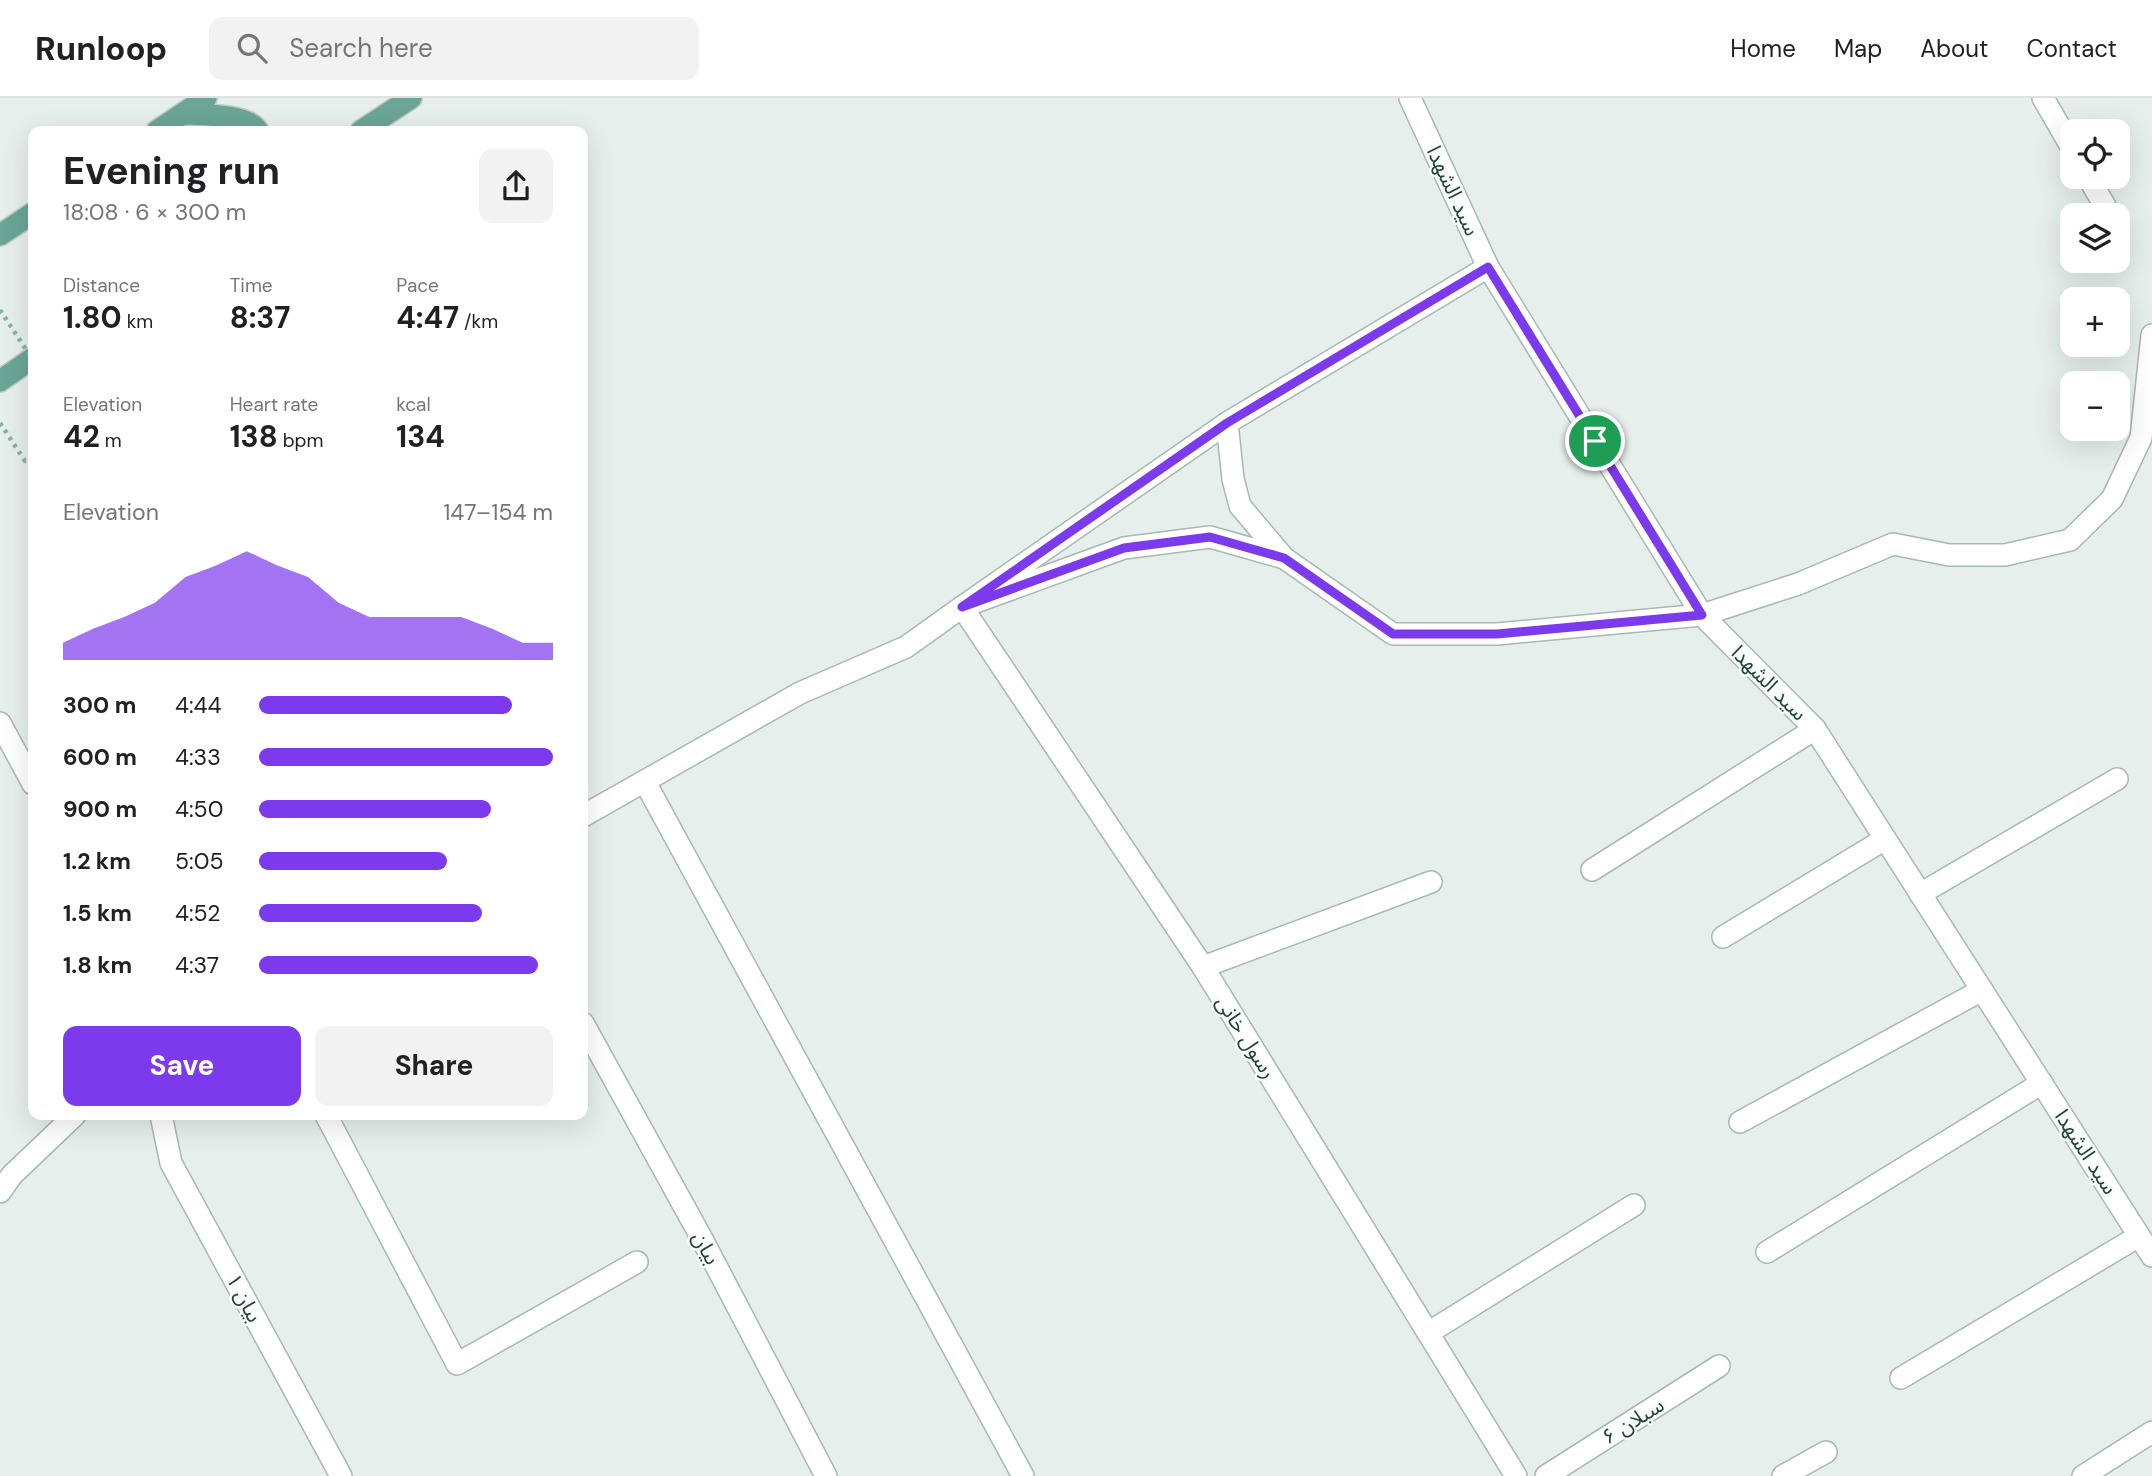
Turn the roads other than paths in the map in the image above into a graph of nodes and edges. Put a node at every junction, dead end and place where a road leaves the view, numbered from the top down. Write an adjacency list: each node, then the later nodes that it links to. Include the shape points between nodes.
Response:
1 (205, 98): 5 (main road)
2 (411, 98): 8 (main road)
3 (1410, 98): 12 (street, سید الشهدا)
4 (2043, 98): 9 (street)
5 (183, 114): 6 (main road); 7 (main road, via 245,120)
6 (165, 126)
7 (254, 126)
8 (368, 126)
9 (2060, 127)
10 (28, 216): 11 (main road)
11 (0, 236)
12 (1488, 267): 16 (street); 19 (street, سید الشهدا)
13 (2152, 335): 19 (street, via 2141,438 2112,499 2070,540 2005,555 1949,555 1893,544 1798,584)
14 (28, 362): 15 (main road)
15 (0, 381)
16 (1227, 423): 17 (street, via 1240,506); 18 (street)
17 (1284, 558): 18 (street, via 1210,537 1124,548); 19 (street, via 1393,634 1497,634)
18 (962, 607): 24 (street, via 906,647 800,693); 31 (street, رسول خانی)
19 (1702, 615): 21 (street, سید الشهدا)
20 (0, 723): 22 (street)
21 (1815, 729): 26 (street, سید الشهدا); 27 (street)
22 (28, 774)
23 (2117, 779): 29 (street)
24 (645, 782): 25 (street); 52 (street)
25 (588, 813)
26 (1885, 839): 29 (street, سید الشهدا); 30 (street)
27 (1592, 870)
28 (1432, 883): 31 (street)
29 (1920, 894): 32 (street, سید الشهدا)
30 (1723, 937)
31 (1203, 967): 45 (street, رسول خانی)
32 (1982, 990): 34 (street, سید الشهدا); 38 (street)
33 (588, 1032): 51 (street, بیان)
34 (2042, 1083): 41 (street, سید الشهدا); 42 (street)
35 (70, 1120): 39 (street)
36 (162, 1120): 50 (street, بیان ۱, via 171,1163)
37 (329, 1120): 44 (street, via 457,1364)
38 (1740, 1122)
39 (0, 1192)
40 (1634, 1205): 45 (street)
41 (2139, 1236): 43 (street, سید الشهدا); 47 (street)
42 (1767, 1252)
43 (2152, 1256)
44 (637, 1262)
45 (1428, 1333): 53 (street, رسول خانی)
46 (1719, 1366): 54 (street, سبلان ۶)
47 (1901, 1378)
48 (2152, 1432): 56 (street)
49 (1826, 1452): 55 (street)
50 (341, 1476)
51 (826, 1476)
52 (1023, 1476)
53 (1516, 1476)
54 (1546, 1476)
55 (1783, 1476)
56 (2083, 1476)

